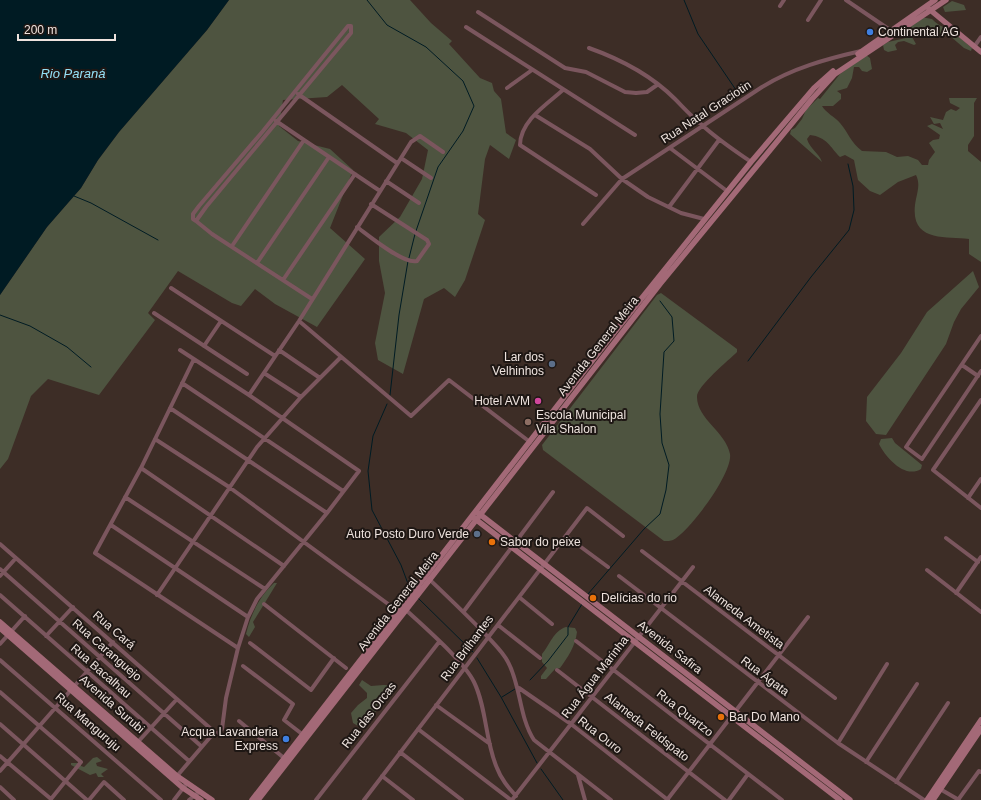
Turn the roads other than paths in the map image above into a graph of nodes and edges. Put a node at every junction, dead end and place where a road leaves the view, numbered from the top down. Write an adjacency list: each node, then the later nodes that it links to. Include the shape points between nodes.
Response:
1 (784, 0): 6 (street)
2 (821, 0): 9 (street)
3 (846, 0): 11 (street)
4 (935, 0): 7 (main road, Avenida General Meira)
5 (946, 0): 7 (main road, Avenida General Meira)
6 (780, 6)
7 (928, 8): 11 (main road, Avenida General Meira); 13 (main road)
8 (478, 12): 18 (street, via 565,68 586,72 625,92 647,92)
9 (808, 20)
10 (466, 27): 17 (street)
11 (892, 33): 15 (main road, Avenida General Meira); 36 (main road, Avenida General Meira, via 835,74)
12 (981, 37): 13 (street)
13 (974, 47): 16 (main road)
14 (588, 48): 18 (street, via 630,65)
15 (862, 51): 26 (street, Rua Natal Graciotin, via 801,67 779,76); 34 (main road, Avenida General Meira, via 814,88)
16 (981, 52)
17 (532, 70): 19 (street); 20 (street)
18 (656, 85): 26 (street, via 674,98)
19 (507, 88)
20 (563, 90): 23 (street); 27 (street)
21 (295, 92): 22 (street); 22 (street, via 344,28 351,26 351,33); 24 (street)
22 (300, 95): 25 (street); 35 (street)
23 (535, 115): 40 (street, via 590,149); 44 (street, via 527,124 520,144)
24 (273, 118): 25 (street); 48 (street, via 193,214)
25 (278, 122): 28 (street); 48 (street)
26 (702, 126): 29 (street); 30 (street, Rua Natal Graciotin)
27 (635, 134)
28 (304, 140): 32 (street); 52 (street)
29 (719, 140): 34 (street); 37 (street)
30 (670, 148): 37 (street); 40 (street, Rua Natal Graciotin)
31 (444, 152): 33 (street, via 420,136 411,142)
32 (329, 157): 38 (street); 53 (street)
33 (401, 158): 35 (street); 39 (street)
34 (751, 162): 36 (main road); 43 (main road, Avenida General Meira)
35 (397, 163): 41 (street)
36 (756, 166): 49 (main road, Avenida General Meira)
37 (697, 168): 43 (street); 47 (street)
38 (355, 174): 42 (street); 54 (street)
39 (431, 178)
40 (622, 179): 47 (street, via 648,198); 50 (street, Rua Natal Graciotin)
41 (386, 181): 42 (street); 45 (street)
42 (380, 191): 46 (street)
43 (727, 191): 49 (main road, Avenida General Meira)
44 (596, 195)
45 (419, 203)
46 (371, 204): 51 (street); 51 (street, via 427,240 427,249 417,261 412,262 392,252)
47 (669, 207): 49 (street)
48 (196, 221): 52 (street)
49 (707, 221): 81 (main road, Avenida General Meira)
50 (583, 224)
51 (357, 227): 56 (street)
52 (232, 246): 53 (street)
53 (257, 263): 54 (street)
54 (283, 280): 56 (street)
55 (171, 288): 58 (street)
56 (312, 299): 59 (street)
57 (154, 312): 61 (street)
58 (221, 321): 61 (street); 64 (street)
59 (299, 321): 63 (street); 65 (street)
60 (981, 336): 67 (street)
61 (204, 346): 70 (street)
62 (180, 350): 66 (street)
63 (279, 350): 64 (street); 72 (street)
64 (275, 356): 69 (street)
65 (342, 357): 72 (street); 81 (street, via 410,416 450,380)
66 (194, 359): 73 (street); 74 (street)
67 (962, 365): 71 (street); 71 (street, via 906,448 922,459)
68 (981, 371): 71 (street)
69 (264, 373): 74 (street); 75 (street)
70 (247, 374)
71 (978, 376)
72 (320, 378): 75 (street)
73 (182, 383): 77 (street); 79 (street)
74 (249, 395): 78 (street)
75 (301, 397): 78 (street)
76 (980, 403): 89 (street, via 933,470)
77 (170, 408): 80 (street); 82 (street)
78 (282, 418): 79 (street); 86 (street, via 359,470)
79 (264, 438): 82 (street); 86 (street)
80 (155, 439): 83 (street); 85 (street)
81 (533, 444): 92 (main road, Avenida General Meira)
82 (248, 460): 85 (street); 91 (street)
83 (141, 468): 88 (street); 93 (street)
84 (981, 479): 89 (street)
85 (229, 487): 93 (street); 98 (street)
86 (343, 492): 91 (street)
87 (553, 492): 99 (street)
88 (126, 497): 94 (street); 100 (street)
89 (968, 498): 90 (street)
90 (981, 508)
91 (327, 513): 98 (street)
92 (476, 515): 99 (main road, Avenida Safira); 102 (main road, Avenida Safira); 117 (main road, Avenida General Meira); 128 (main road, Avenida General Meira)
93 (211, 516): 100 (street); 108 (street)
94 (111, 525): 111 (street); 121 (street, via 95,553)
95 (566, 536): 96 (street, Rua Brilhantes, via 587,508); 107 (street, Rua Brilhantes); 109 (street)
96 (623, 536)
97 (946, 538): 106 (street)
98 (305, 541): 108 (street); 128 (street)
99 (515, 541): 102 (street); 107 (main road, Avenida Safira)
100 (193, 542): 111 (street); 119 (street)
101 (0, 544): 105 (street, Rua Cará)
102 (511, 546): 112 (main road, Avenida Safira); 129 (street)
103 (642, 551): 118 (street, Alameda Ametista)
104 (981, 557): 106 (street)
105 (16, 558): 113 (street); 126 (street, Rua Cará)
106 (978, 562): 120 (street)
107 (545, 564): 112 (street, Rua Brilhantes); 123 (main road, Avenida Safira)
108 (284, 566): 119 (street)
109 (608, 567)
110 (693, 567): 118 (street, Rua Água Marinha)
111 (175, 568): 121 (street); 133 (street)
112 (541, 569): 123 (main road, Avenida Safira); 124 (street, Rua Brilhantes)
113 (2, 570): 115 (street); 135 (street, Rua Caranguejo)
114 (927, 570): 120 (street)
115 (0, 576)
116 (619, 576): 127 (street, Rua Ágata)
117 (429, 579): 128 (main road, Avenida General Meira); 129 (street)
118 (682, 583): 127 (street, Rua Água Marinha); 149 (street, Alameda Ametista)
119 (265, 589): 133 (street)
120 (956, 593): 130 (street)
121 (157, 594): 148 (street)
122 (0, 595): 131 (street, Rua Bacalhau)
123 (581, 596): 142 (main road, Avenida Safira)
124 (519, 597): 136 (street, Rua Brilhantes); 137 (street)
125 (264, 604): 151 (street)
126 (72, 607): 135 (street); 144 (street, Rua Cará)
127 (662, 609): 142 (street, Rua Água Marinha); 161 (street, Rua Ágata)
128 (402, 610): 145 (street); 157 (main road, Avenida General Meira); 222 (main road, Avenida General Meira)
129 (464, 611): 141 (street)
130 (981, 612)
131 (25, 616): 139 (street); 140 (street, Rua Bacalhau)
132 (808, 616): 149 (street)
133 (248, 617): 148 (street)
134 (0, 622): 139 (main road, Avenida Surubi)
135 (59, 622): 140 (street); 150 (street, Rua Caranguejo)
136 (498, 624): 141 (street, Rua Brilhantes); 152 (street)
137 (552, 624)
138 (0, 628): 139 (main road, Avenida Surubi)
139 (10, 634): 147 (street); 163 (main road, Avenida Surubi)
140 (46, 636): 160 (street, Rua Bacalhau)
141 (488, 637): 156 (street, Rua Brilhantes); 164 (street, via 508,661)
142 (638, 640): 159 (street, Rua Água Marinha); 173 (main road, Avenida Safira)
143 (576, 641): 159 (street, Rua Quartzo)
144 (113, 642): 150 (street); 167 (street, Rua Cará)
145 (439, 642): 156 (street); 223 (street, Rua das Orcas)
146 (250, 643): 151 (street, via 311,690)
147 (0, 644)
148 (238, 648): 183 (street, via 226,698 222,729)
149 (778, 655): 161 (street); 168 (street, Alameda Ametista)
150 (100, 657): 160 (street); 172 (street, Rua Caranguejo)
151 (334, 658): 157 (street)
152 (540, 658)
153 (0, 660): 171 (street, Rua Manguruju)
154 (887, 664): 184 (street)
155 (243, 666): 182 (street, via 293,704 284,720)
156 (465, 669): 170 (street, Rua Brilhantes); 187 (street, via 474,682)
157 (348, 670): 182 (main road, Avenida General Meira)
158 (557, 670): 166 (street, Alameda Feldspato)
159 (613, 670): 166 (street, Rua Água Marinha); 188 (street, Rua Quartzo)
160 (87, 672): 163 (street); 179 (street, Rua Bacalhau)
161 (756, 682): 173 (street); 184 (street, Rua Ágata)
162 (917, 684): 196 (street)
163 (73, 688): 171 (street); 186 (main road, Avenida Surubi)
164 (519, 688): 177 (street, Rua Ouro); 191 (street, via 528,731 534,740)
165 (0, 692): 178 (street)
166 (592, 697): 177 (street, Rua Água Marinha); 199 (street, Alameda Feldspato)
167 (177, 698): 172 (street); 183 (street, Rua Cará, via 210,728)
168 (835, 698)
169 (948, 703): 206 (street)
170 (436, 705): 180 (street, Rua Brilhantes); 187 (street)
171 (55, 707): 178 (street); 217 (street, Rua Manguruju)
172 (165, 713): 179 (street); 189 (street, Rua Caranguejo)
173 (733, 714): 188 (street); 195 (main road, Avenida Safira)
174 (981, 720): 237 (main road)
175 (238, 721): 193 (street)
176 (0, 724): 185 (street)
177 (570, 724): 191 (street, Rua Água Marinha); 230 (street, Rua Ouro)
178 (39, 726): 185 (street); 205 (street, via 81,762)
179 (151, 728): 186 (street); 194 (street, Rua Bacalhau)
180 (418, 729): 190 (street, Rua Brilhantes); 227 (street)
181 (981, 729): 209 (main road)
182 (302, 734): 193 (main road, Avenida General Meira)
183 (212, 735): 189 (street)
184 (838, 743): 196 (street, Rua Ágata)
185 (24, 744): 197 (street); 205 (street)
186 (137, 744): 203 (main road, Avenida Surubi); 207 (main road, Avenida Surubi)
187 (490, 744): 211 (street, via 503,781)
188 (709, 744): 199 (street); 202 (street, Rua Quartzo)
189 (201, 746): 194 (street)
190 (400, 752): 204 (street, Rua Brilhantes); 226 (street)
191 (549, 752): 201 (street); 211 (street, Rua Água Marinha)
192 (0, 756): 197 (street)
193 (284, 758): 221 (main road, Avenida General Meira)
194 (189, 761): 203 (street)
195 (795, 761): 234 (main road, Avenida Safira); 235 (main road, Avenida Safira)
196 (866, 762): 206 (street, Rua Ágata)
197 (8, 763): 198 (street); 213 (street)
198 (0, 771)
199 (688, 772): 230 (street); 231 (street, Alameda Feldspato)
200 (981, 772): 239 (street, via 979,771)
201 (577, 774): 228 (street); 229 (street)
202 (748, 774): 232 (street); 233 (street, Rua Quartzo)
203 (177, 776): 207 (main road, Avenida Surubi)
204 (382, 776): 224 (street, Rua Brilhantes); 225 (street)
205 (65, 781): 213 (street); 215 (street)
206 (896, 782): 236 (street, Rua Ágata)
207 (185, 786): 210 (main road, Avenida Surubi); 212 (main road, Avenida Surubi); 218 (street)
208 (0, 788): 214 (street)
209 (940, 789): 238 (main road); 239 (street)
210 (199, 792): 212 (street); 220 (main road, Avenida Surubi)
211 (516, 796): 227 (street, Rua Água Marinha)
212 (191, 798): 219 (main road, Avenida Surubi)
213 (50, 799)
214 (14, 800)
215 (88, 800): 216 (street, via 104,782)
216 (124, 800)
217 (161, 800)
218 (174, 800)
219 (201, 800)
220 (212, 800)
221 (252, 800)
222 (258, 800)
223 (316, 800)
224 (364, 800)
225 (413, 800)
226 (462, 800)
227 (512, 800)
228 (585, 800)
229 (611, 800)
230 (667, 800)
231 (725, 800)
232 (729, 800)
233 (782, 800)
234 (840, 800)
235 (850, 800)
236 (924, 800)
237 (927, 800)
238 (933, 800)
239 (959, 800)

